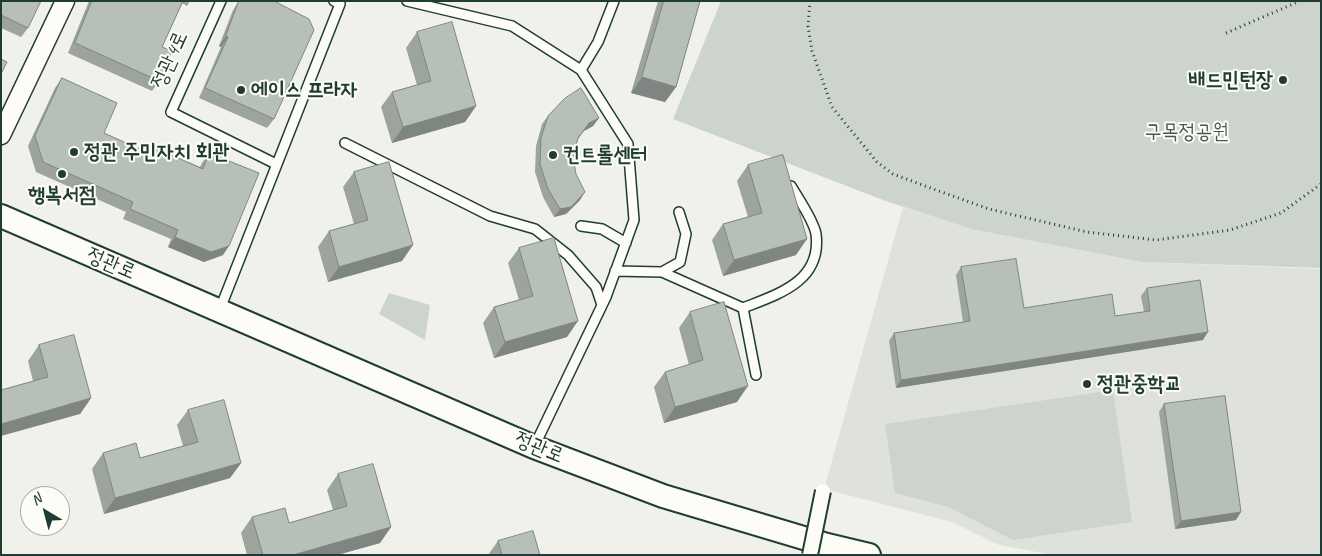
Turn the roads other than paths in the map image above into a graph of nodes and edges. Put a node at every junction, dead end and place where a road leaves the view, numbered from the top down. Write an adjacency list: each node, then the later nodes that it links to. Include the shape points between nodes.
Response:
1 (65, 1): 7 (street)
2 (221, 1): 9 (lane, 정관4로, via 171,112)
3 (334, 1): 9 (lane, via 340,4)
4 (614, 1): 6 (lane, via 598,42)
5 (412, 2): 6 (lane, via 512,26)
6 (581, 70): 14 (lane, via 628,144 634,220)
7 (1, 135)
8 (345, 143): 17 (lane, via 490,216 535,229 568,255 596,287)
9 (276, 164): 19 (lane)
10 (791, 186): 18 (lane, via 816,232 815,260 794,286)
11 (679, 212): 16 (lane, via 686,234 680,262)
12 (1, 216): 19 (street, 정관로)
13 (581, 226): 14 (lane, via 602,229)
14 (626, 243): 15 (lane)
15 (615, 271): 16 (lane); 17 (lane)
16 (662, 272): 18 (lane)
17 (602, 304): 21 (lane)
18 (743, 308): 20 (lane)
19 (220, 311): 21 (street, 정관로)
20 (756, 375)
21 (534, 447): 24 (street, 정관로, via 663,496)
22 (822, 491): 23 (street, bridge)
23 (810, 555)
24 (869, 555)

